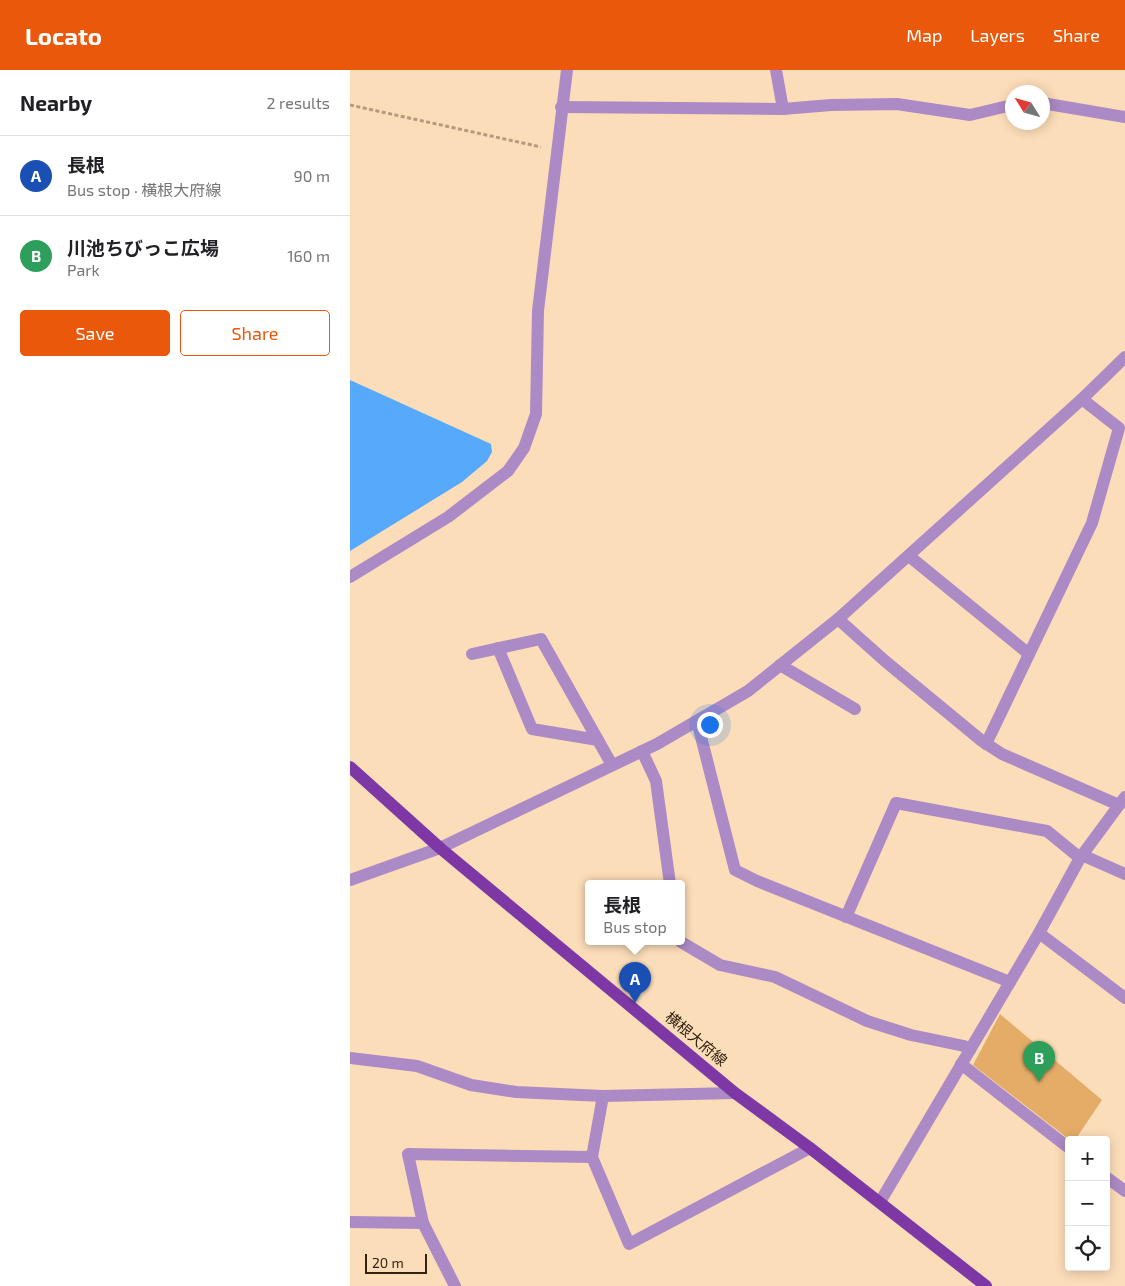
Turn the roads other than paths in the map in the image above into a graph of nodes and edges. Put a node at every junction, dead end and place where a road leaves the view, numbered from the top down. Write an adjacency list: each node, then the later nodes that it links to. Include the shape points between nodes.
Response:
1 (567, 70): 4 (street)
2 (776, 70): 6 (street)
3 (1050, 104): 7 (street)
4 (561, 108): 6 (street); 11 (street, via 538,312 536,414 524,448 508,471 448,517)
5 (1005, 108): 6 (street, via 970,115 897,104)
6 (783, 109)
7 (1125, 117)
8 (1125, 357): 9 (street)
9 (1082, 400): 10 (street); 15 (street, via 1119,428 1092,523)
10 (909, 556): 12 (street); 15 (street)
11 (350, 577)
12 (838, 619): 16 (street); 20 (street)
13 (498, 648): 14 (street); 19 (street, via 532,729); 19 (street, via 541,639)
14 (472, 654)
15 (1029, 654): 20 (street)
16 (780, 665): 17 (street); 18 (street, via 748,690)
17 (855, 710)
18 (697, 721): 21 (street); 30 (street, via 735,870)
19 (598, 740): 22 (street)
20 (986, 744): 24 (street, via 1002,754)
21 (642, 751): 22 (street); 29 (street, via 656,781)
22 (612, 766): 25 (street)
23 (350, 767): 25 (main road, 横根大府線)
24 (1122, 801): 26 (street)
25 (440, 848): 28 (street); 38 (main road, 横根大府線)
26 (1081, 856): 27 (street); 30 (street, via 1047,831 896,802); 31 (street)
27 (1125, 874)
28 (350, 880)
29 (669, 880)
30 (846, 917): 33 (street)
31 (1039, 932): 33 (street); 34 (street)
32 (685, 944): 35 (street, via 720,965 775,977 868,1021)
33 (1010, 982): 35 (street)
34 (1125, 998)
35 (970, 1050): 37 (street)
36 (350, 1058): 39 (street, via 417,1066 471,1086 516,1092)
37 (961, 1064): 40 (street); 45 (street)
38 (735, 1093): 39 (street); 41 (main road, 横根大府線)
39 (603, 1096): 42 (street)
40 (1065, 1145)
41 (810, 1148): 42 (street, via 629,1244); 45 (main road, 横根大府線)
42 (592, 1157): 47 (street, via 408,1154)
43 (1110, 1180): 44 (street)
44 (1125, 1191)
45 (880, 1202): 49 (main road, 横根大府線)
46 (350, 1222): 47 (street)
47 (423, 1223): 48 (street)
48 (455, 1286)
49 (986, 1286)

